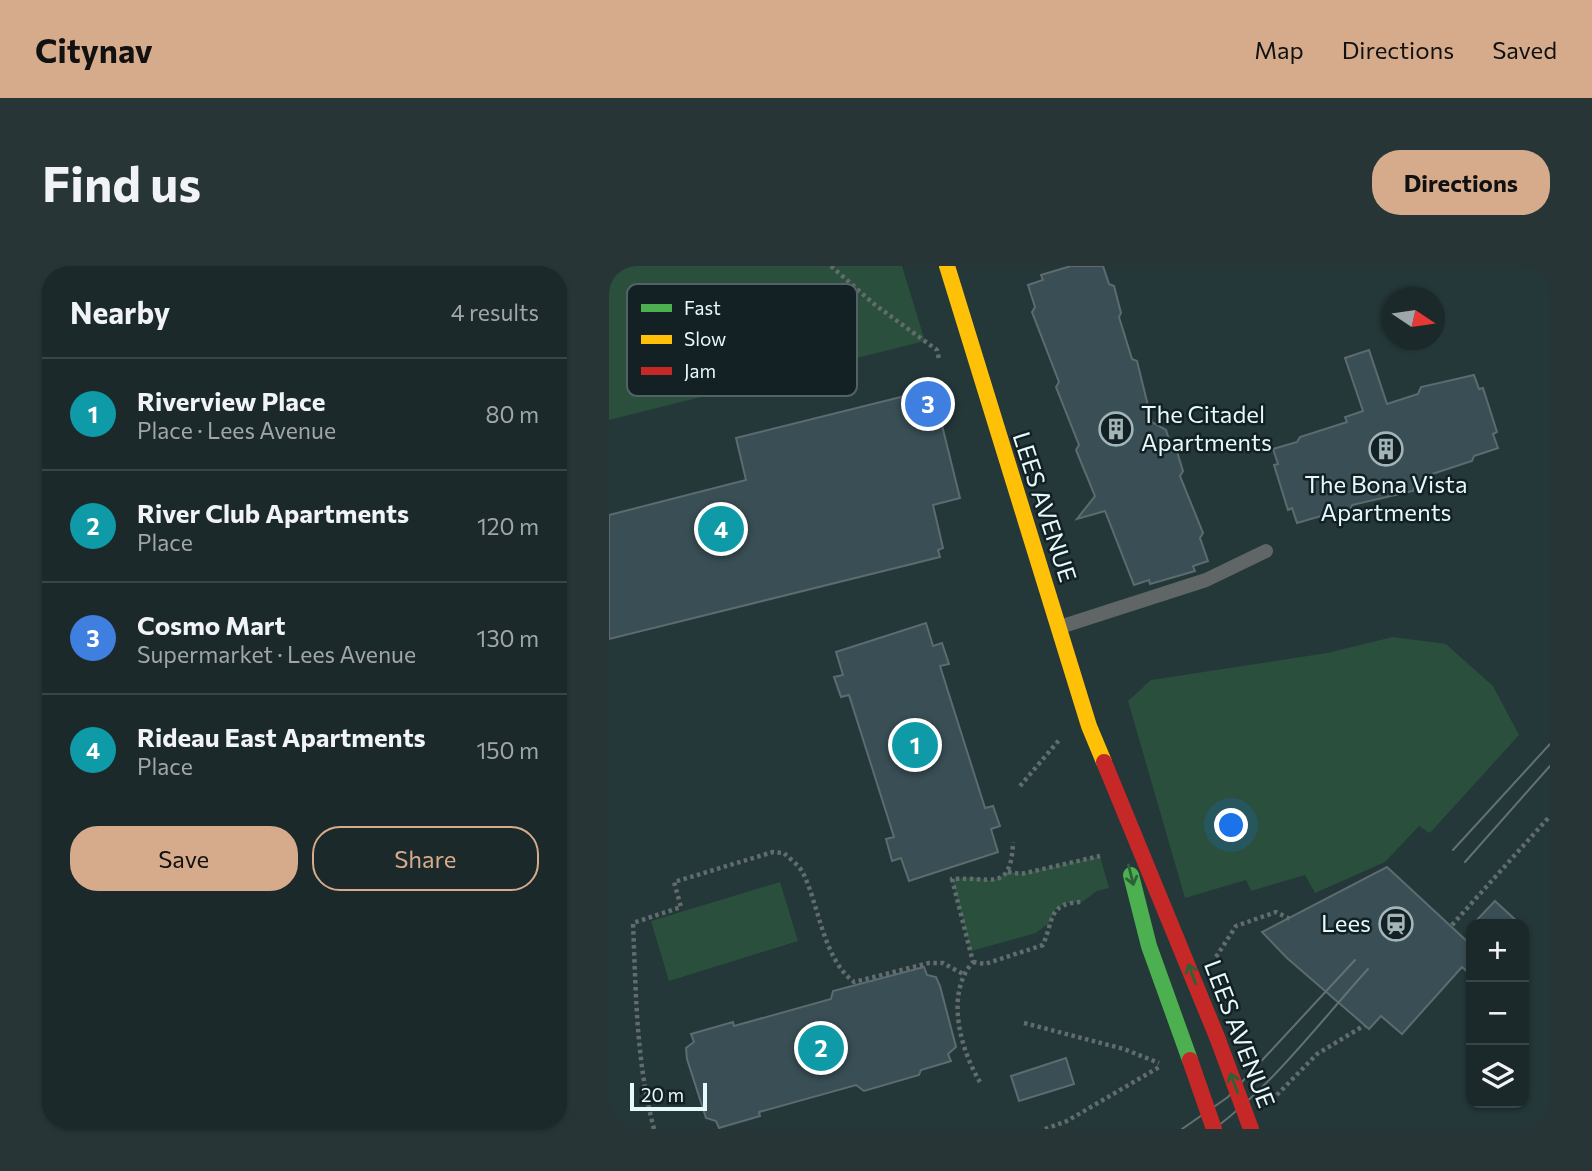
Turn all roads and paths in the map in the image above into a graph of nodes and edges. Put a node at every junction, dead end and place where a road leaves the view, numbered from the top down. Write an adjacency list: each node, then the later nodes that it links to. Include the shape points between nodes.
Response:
1 (831, 266): 3 (path)
2 (947, 266): 7 (main road, LEES AVENUE)
3 (851, 284)
4 (857, 289): 5 (path, via 937,350)
5 (939, 359)
6 (1266, 551): 7 (lane, via 1206,580)
7 (1058, 627): 9 (main road, LEES AVENUE)
8 (1065, 733): 10 (path)
9 (1103, 761): 20 (main road, LEES AVENUE, one-way to 9); 27 (main road, LEES AVENUE, one-way to 27, bridge, via 1149,946)
10 (1020, 786)
11 (1550, 816): 17 (path)
12 (1013, 842): 14 (path)
13 (1100, 856): 14 (path, via 1021,874)
14 (1008, 871): 18 (path, via 993,881 952,879)
15 (1081, 902): 18 (path, via 1056,909 1043,945 985,964)
16 (1290, 919): 20 (path, via 1276,912 1236,926 1217,956)
17 (1453, 925)
18 (973, 962): 19 (path)
19 (963, 974): 23 (path, via 957,991 961,1027 969,1063); 25 (path, via 943,963 929,963 854,982 830,947 802,870 784,853 773,852 674,882 681,907 633,923 638,1044)
20 (1193, 974): 28 (main road, LEES AVENUE, one-way to 20, bridge)
21 (1024, 1023): 26 (path, via 1124,1049 1163,1065)
22 (1364, 1025): 24 (path, via 1317,1054)
23 (980, 1082)
24 (1271, 1101)
25 (654, 1129)
26 (1045, 1129)
27 (1214, 1129)
28 (1251, 1129)

